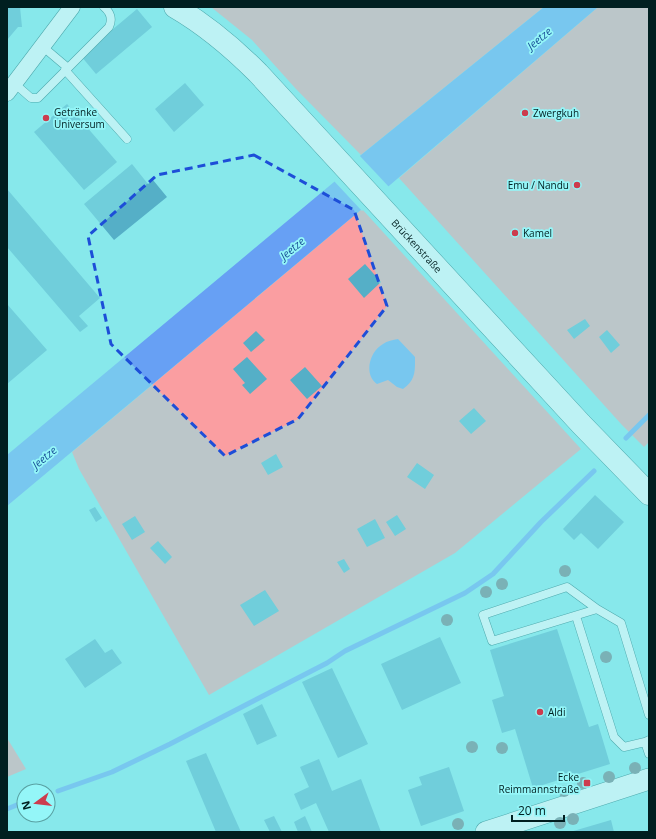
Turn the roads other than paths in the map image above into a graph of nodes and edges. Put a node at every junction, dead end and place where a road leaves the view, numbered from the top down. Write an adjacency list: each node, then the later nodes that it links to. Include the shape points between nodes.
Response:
1 (72, 7): 4 (street)
2 (104, 7): 5 (lane, via 110,15 110,27)
3 (176, 7): 8 (main road, Brückenstraße, via 197,20 246,61 581,424)
4 (42, 46): 5 (lane); 6 (street)
5 (67, 69): 6 (lane, via 38,98 31,98); 7 (lane)
6 (11, 88)
7 (128, 139)
8 (649, 494)
9 (597, 609): 10 (lane); 10 (lane, via 567,587 483,615 492,641); 11 (lane, via 621,623)
10 (576, 616): 12 (lane, via 614,737 624,747)
11 (649, 715)
12 (647, 741): 13 (lane)
13 (649, 754)
14 (649, 779): 15 (street)
15 (486, 832)

